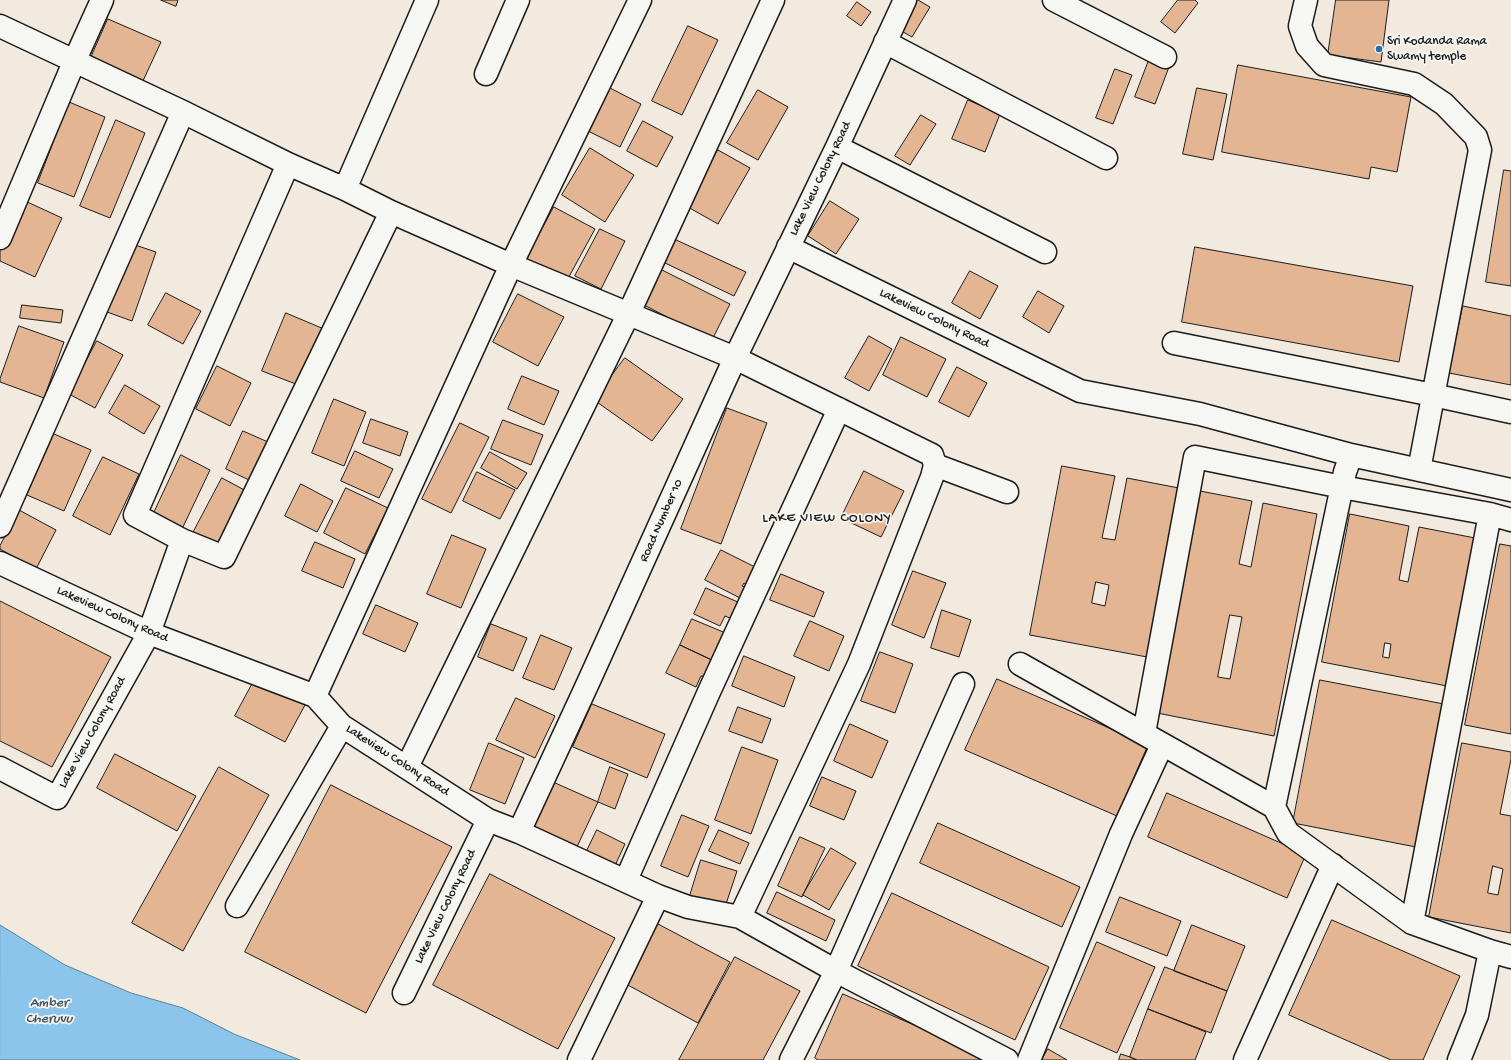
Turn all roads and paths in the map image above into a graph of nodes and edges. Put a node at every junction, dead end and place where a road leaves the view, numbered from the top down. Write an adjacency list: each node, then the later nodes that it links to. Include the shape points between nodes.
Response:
1 (102, 0): 12 (street)
2 (427, 0): 18 (street)
3 (518, 0): 13 (street)
4 (640, 0): 23 (street)
5 (773, 0): 24 (street)
6 (905, 0): 10 (street, Lake View Colony Road)
7 (1054, 0): 11 (street)
8 (1306, 0): 27 (street, via 1300,26 1307,46 1324,65 1414,84 1444,104 1476,137 1480,150)
9 (0, 26): 12 (street)
10 (885, 42): 15 (street, Lake View Colony Road); 16 (street)
11 (1166, 57)
12 (74, 62): 14 (street); 20 (street)
13 (486, 74)
14 (183, 112): 17 (street); 38 (street)
15 (837, 147): 21 (street, Lake View Colony Road); 22 (street)
16 (1106, 158)
17 (288, 164): 18 (street); 39 (street, via 135,516)
18 (345, 189): 19 (street)
19 (391, 212): 23 (street); 39 (street, via 224,557)
20 (0, 238)
21 (788, 247): 26 (street, Lake View Colony Road); 30 (street, Lakeview Colony Road, via 1080,391 1200,414)
22 (1045, 252)
23 (511, 265): 24 (street); 44 (street)
24 (629, 314): 26 (street); 48 (street)
25 (1174, 344): 27 (street)
26 (735, 358): 28 (street); 52 (street, Road Number 10)
27 (1433, 395): 29 (street); 32 (street)
28 (839, 409): 31 (street, via 932,455); 54 (street, via 711,687)
29 (1511, 412)
30 (1351, 455): 32 (street, Lakeview Colony Road); 33 (street)
31 (935, 465): 35 (street); 57 (street, via 859,664)
32 (1419, 470): 34 (street, Lakeview Colony Road)
33 (1342, 487): 36 (street); 46 (street, via 1195,457); 50 (street)
34 (1511, 490)
35 (1007, 492)
36 (1490, 514): 37 (street); 58 (street)
37 (1511, 520)
38 (0, 526)
39 (182, 540): 41 (street)
40 (0, 563): 41 (street, Lakeview Colony Road)
41 (149, 633): 44 (street, Lakeview Colony Road); 49 (street, Lake View Colony Road, via 57,798)
42 (1020, 664): 46 (street)
43 (963, 684): 61 (street)
44 (314, 696): 45 (street, Lakeview Colony Road)
45 (342, 726): 48 (street, Lakeview Colony Road); 56 (street)
46 (1144, 733): 47 (street)
47 (1162, 745): 50 (street); 66 (street, via 1121,834)
48 (407, 767): 51 (street, Lakeview Colony Road)
49 (0, 768)
50 (1274, 807): 53 (street, via 1288,833)
51 (488, 820): 52 (street, Lakeview Colony Road); 62 (street, Lake View Colony Road)
52 (519, 832): 54 (street, Lakeview Colony Road)
53 (1332, 865): 58 (street); 67 (street)
54 (626, 880): 55 (street, Lakeview Colony Road)
55 (658, 896): 57 (street, Lakeview Colony Road, via 688,907); 63 (street)
56 (237, 906)
57 (740, 917): 61 (street, Lakeview Colony Road)
58 (1412, 923): 59 (street)
59 (1490, 951): 60 (street); 68 (street, via 1477,1014)
60 (1511, 957)
61 (836, 971): 64 (street); 65 (street, Lakeview Colony Road)
62 (404, 993)
63 (579, 1060)
64 (791, 1060)
65 (1007, 1060)
66 (1029, 1060)
67 (1245, 1060)
68 (1459, 1060)

